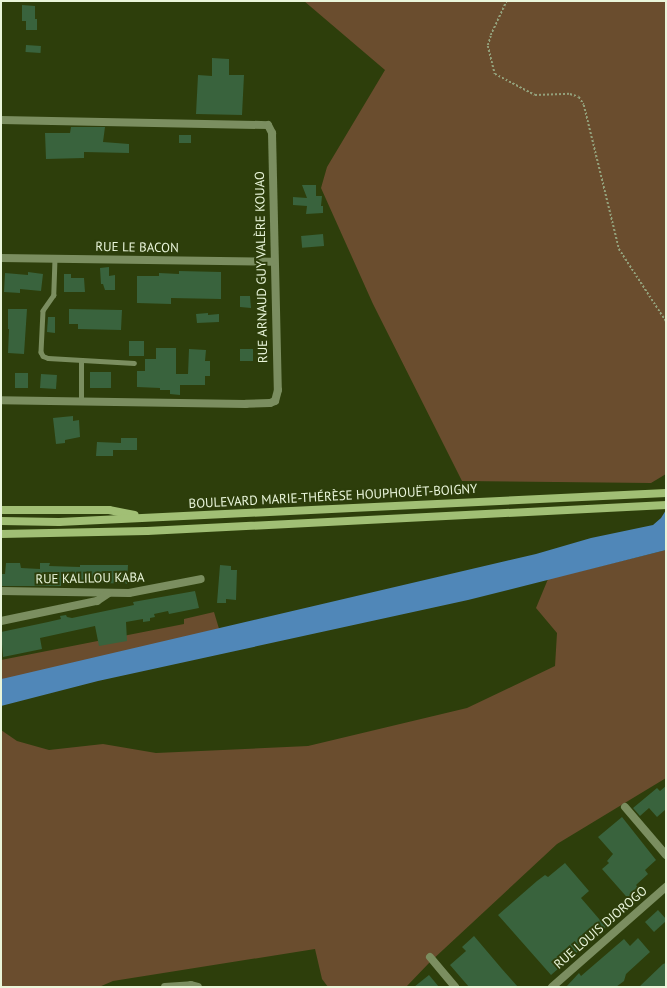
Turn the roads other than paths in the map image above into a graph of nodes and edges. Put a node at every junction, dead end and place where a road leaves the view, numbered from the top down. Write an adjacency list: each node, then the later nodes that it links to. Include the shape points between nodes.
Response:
1 (1, 120): 4 (street, RUE ARNAUD GUY VALÈRE KOUAO, via 268,125 272,133)
2 (1, 258): 3 (street, RUE LE BACON)
3 (55, 259): 4 (street, RUE LE BACON); 5 (lane, via 54,295 43,311 41,352 48,358)
4 (273, 262): 8 (street, RUE ARNAUD GUY VALÈRE KOUAO, via 278,390 275,401 246,404)
5 (81, 361): 6 (lane); 8 (lane)
6 (134, 363)
7 (1, 400): 8 (street, RUE ARNAUD GUY VALÈRE KOUAO)
8 (81, 401)
9 (666, 493): 12 (main road, BOULEVARD MARIE-THÉRÈSE HOUPHOUËT-BOIGNY)
10 (666, 505): 14 (main road, BOULEVARD MARIE-THÉRÈSE HOUPHOUËT-BOIGNY, via 155,530)
11 (1, 510): 12 (main road, via 110,510)
12 (148, 518): 13 (main road, BOULEVARD MARIE-THÉRÈSE HOUPHOUËT-BOIGNY, via 60,522)
13 (1, 521)
14 (1, 534)
15 (201, 579): 17 (street, RUE KALILOU KABA, via 150,590)
16 (1, 591): 17 (street, RUE KALILOU KABA)
17 (109, 593): 18 (street, via 97,601)
18 (1, 621)
19 (624, 807): 20 (street)
20 (666, 855)
21 (666, 887): 26 (street, RUE LOUIS DJOROGO)
22 (430, 957): 25 (street)
23 (165, 987): 24 (street)
24 (198, 987)
25 (455, 987)
26 (552, 987)

